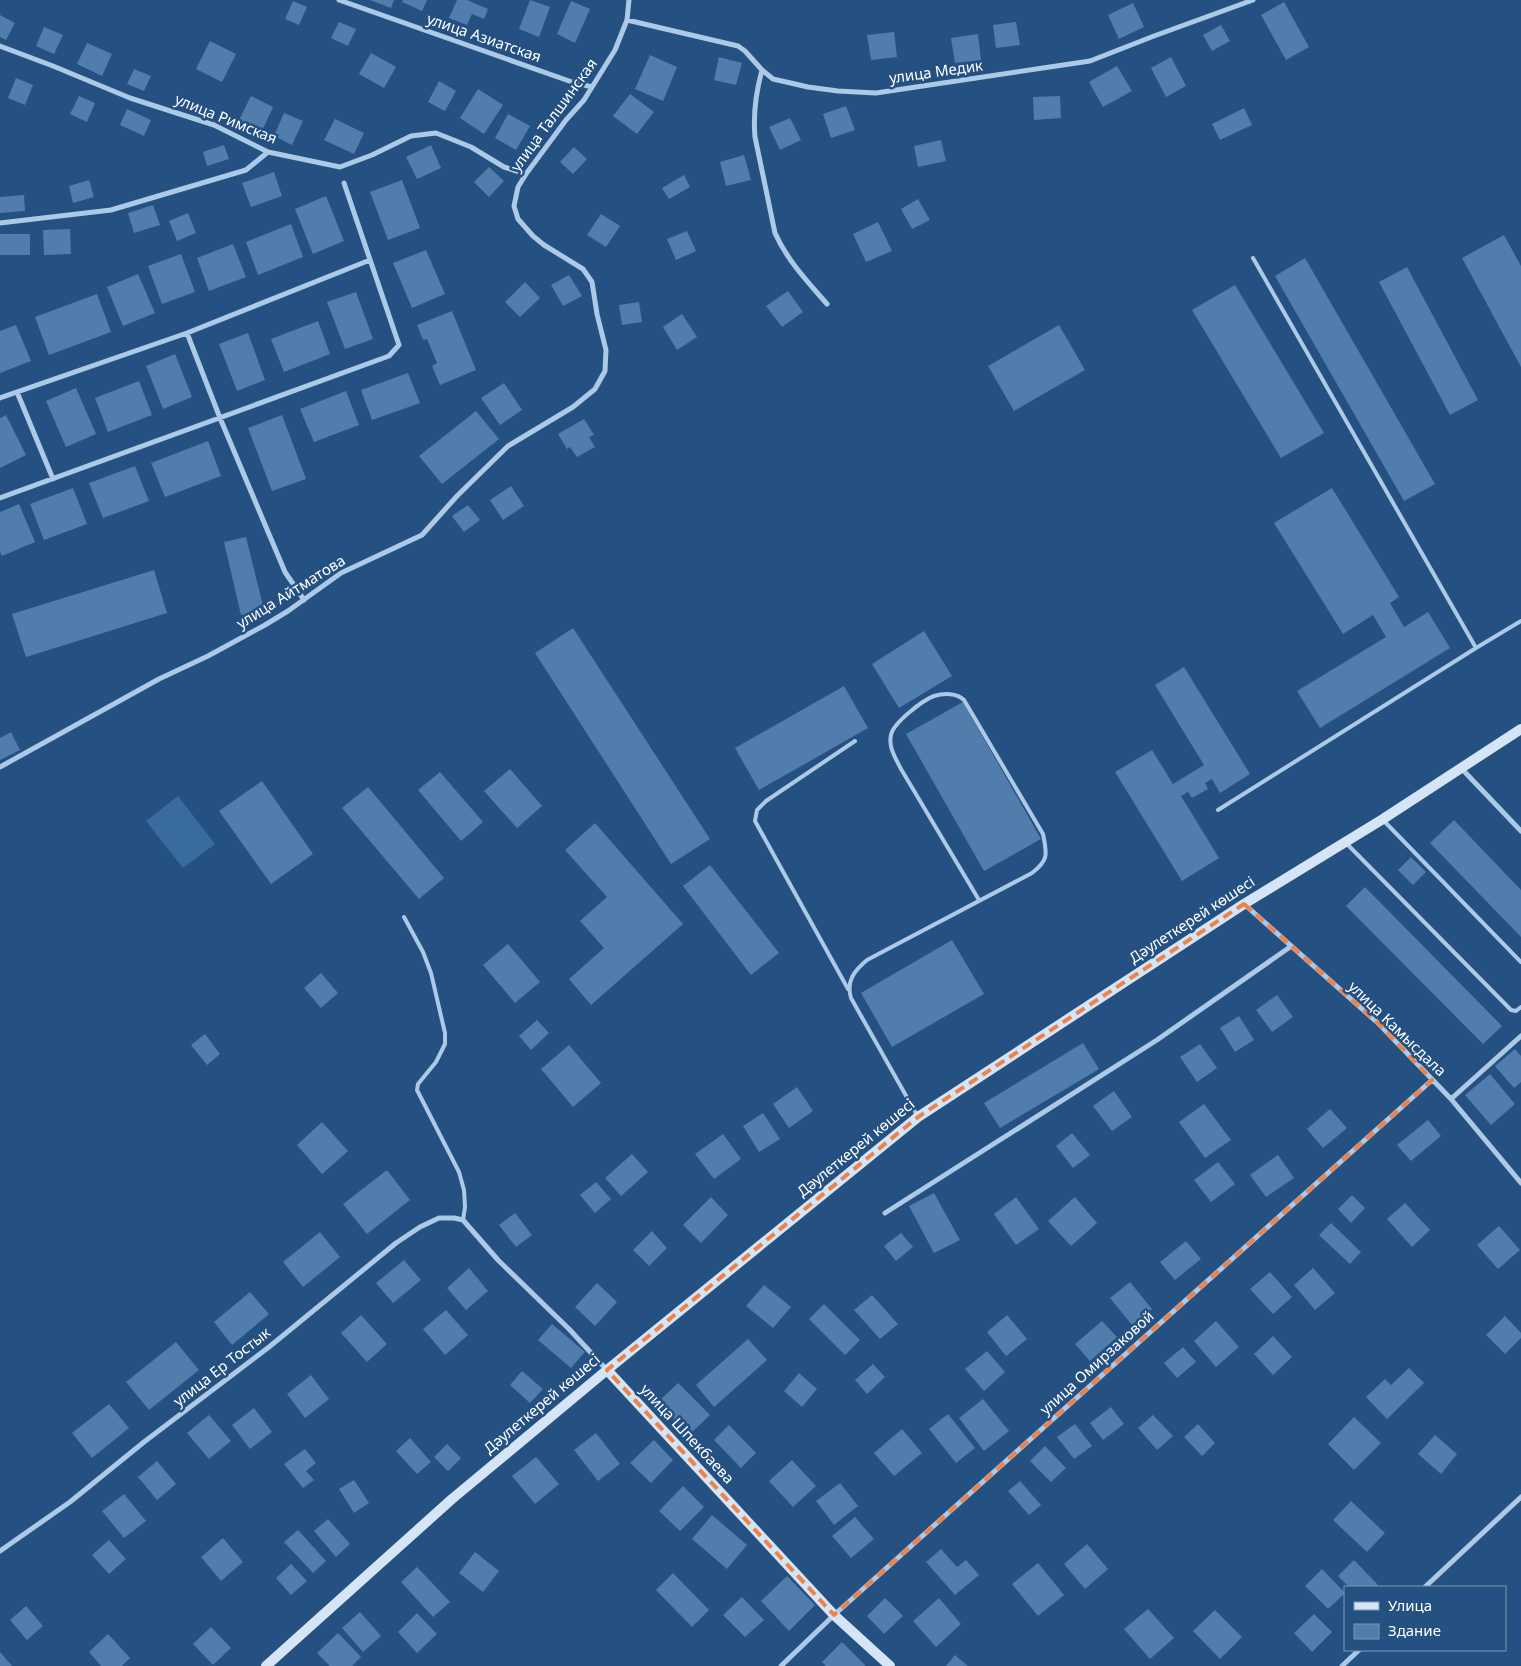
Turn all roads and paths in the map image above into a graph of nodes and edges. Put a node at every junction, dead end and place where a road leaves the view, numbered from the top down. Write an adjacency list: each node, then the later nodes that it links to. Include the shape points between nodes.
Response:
1 (340, 0): 7 (street, улица Азиатская, via 572,82)
2 (629, 0): 4 (street, улица Талшинская)
3 (1253, 0): 6 (street, улица Медик, via 1090,62 876,93 808,87 773,79)
4 (627, 20): 6 (street, улица Медик, via 738,46); 7 (street, улица Талшинская, via 615,50)
5 (0, 46): 8 (street, улица Римская, via 130,98 214,125)
6 (762, 70): 14 (street, via 757,86 755,137 775,233 794,266)
7 (592, 86): 9 (street, улица Талшинская)
8 (268, 152): 9 (street, улица Римская, via 340,167 412,136 436,133 471,146 504,166); 11 (street, via 246,170 111,210)
9 (526, 174): 18 (street, улица Талшинская, via 515,198 518,219 544,245 583,270 592,282 606,350 605,371 595,389)
10 (344, 183): 13 (street)
11 (0, 223)
12 (1253, 258): 24 (lane)
13 (370, 260): 15 (street); 19 (street, via 399,345 389,356)
14 (827, 304)
15 (186, 333): 16 (street); 19 (street)
16 (17, 392): 17 (street); 20 (street)
17 (0, 398)
18 (573, 407): 22 (street, улица Айтматова, via 508,446 422,535 341,573)
19 (220, 418): 20 (street); 22 (street, via 285,572)
20 (53, 478): 21 (street)
21 (0, 498)
22 (304, 600): 28 (street, улица Айтматова, via 249,634 159,679)
23 (1521, 621): 24 (lane)
24 (1476, 648): 29 (lane)
25 (1521, 729): 27 (main road, Дәулеткерей көшесі)
26 (855, 741): 38 (lane, via 766,802 757,810 755,822)
27 (1460, 767): 30 (main road, Дәулеткерей көшесі); 31 (street)
28 (0, 768)
29 (1218, 810)
30 (1383, 819): 32 (main road, Дәулеткерей көшесі); 37 (lane)
31 (1521, 831)
32 (1345, 842): 34 (main road, Дәулеткерей көшесі); 39 (lane, via 1511,1010)
33 (979, 900): 33 (lane, via 1042,865 1046,849 1043,834 964,700 950,694 935,696 898,723 891,735 891,746 901,769); 38 (lane, via 867,960 855,970)
34 (1244, 904): 36 (street, улица Камысдала); 43 (main road, Дәулеткерей көшесі)
35 (404, 917): 46 (lane, via 431,973 445,1033 436,1062 416,1090 459,1172 464,1190)
36 (1290, 947): 41 (street, улица Камысдала, via 1379,1024); 45 (street, via 1156,1040)
37 (1521, 962)
38 (848, 989): 43 (lane, via 857,1012)
39 (1521, 1008)
40 (1521, 1036): 42 (street)
41 (1432, 1080): 42 (street, улица Камысдала); 51 (street, улица Омирзаковой)
42 (1451, 1099): 44 (street, улица Камысдала)
43 (918, 1117): 47 (main road, Дәулеткерей көшесі)
44 (1521, 1183)
45 (885, 1213)
46 (463, 1220): 47 (street, улица Шпекбаева); 49 (street, улица Ер Тостык, via 439,1218 396,1243 70,1502)
47 (607, 1370): 51 (main road, улица Шпекбаева); 53 (main road, Дәулеткерей көшесі, via 452,1499)
48 (1521, 1497): 50 (street)
49 (0, 1551)
50 (1427, 1586)
51 (834, 1615): 54 (street, улица Омирзаковой); 55 (main road, улица Шпекбаева)
52 (1358, 1651): 56 (street)
53 (266, 1666)
54 (781, 1666)
55 (890, 1666)
56 (1342, 1666)

